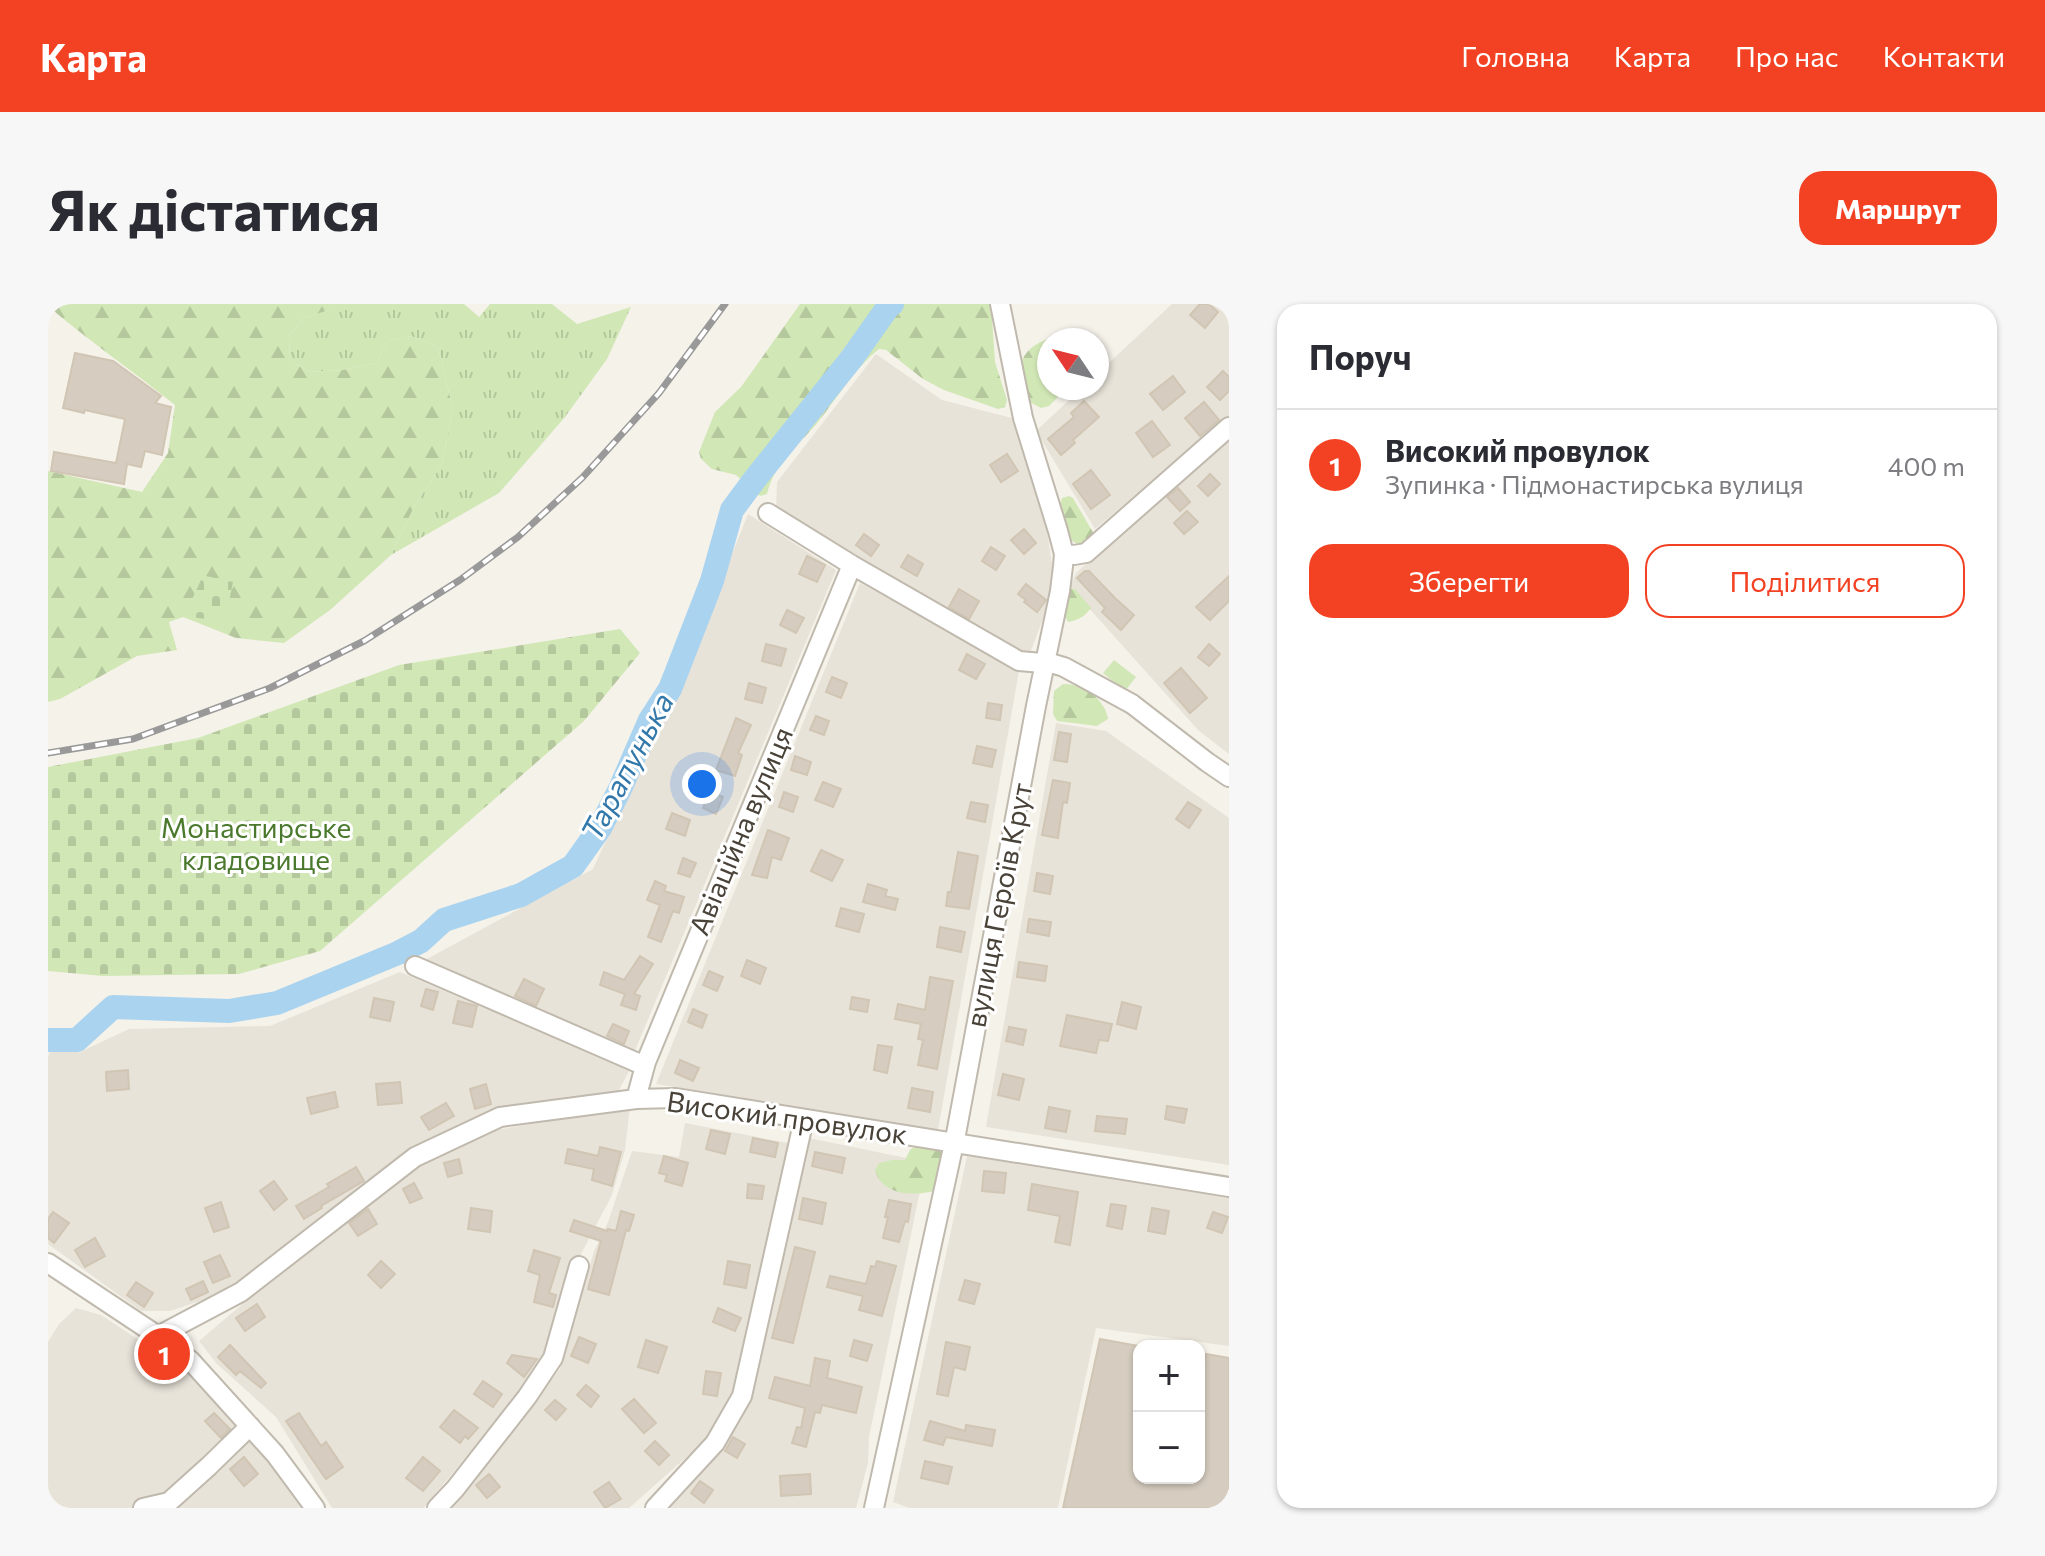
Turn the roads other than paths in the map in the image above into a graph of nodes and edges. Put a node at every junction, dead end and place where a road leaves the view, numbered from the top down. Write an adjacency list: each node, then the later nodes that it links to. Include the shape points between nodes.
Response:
1 (1000, 304): 4 (street, вулиця Героїв Крут, via 1023,418)
2 (1229, 427): 4 (street, via 1086,553)
3 (768, 513): 5 (street)
4 (1064, 554): 6 (street, вулиця Героїв Крут)
5 (852, 565): 6 (street, via 1019,661); 9 (street, Авіаційна вулиця)
6 (1045, 663): 7 (street, via 1064,667 1132,704); 12 (street, вулиця Героїв Крут)
7 (1229, 777)
8 (415, 966): 9 (street)
9 (645, 1066): 10 (street, Авіаційна вулиця)
10 (636, 1099): 11 (street, Високий провулок, via 676,1098); 16 (street, Високий провулок, via 500,1117 415,1157 241,1292)
11 (804, 1119): 12 (street, Високий провулок); 21 (street, via 742,1396 715,1443)
12 (954, 1142): 13 (street, Високий провулок); 22 (street, вулиця Героїв Крут)
13 (1229, 1187)
14 (48, 1263): 16 (street)
15 (579, 1266): 20 (street, via 553,1358)
16 (158, 1336): 17 (street, via 190,1360)
17 (250, 1426): 18 (street, via 169,1502); 19 (street)
18 (143, 1508)
19 (315, 1508)
20 (437, 1508)
21 (655, 1508)
22 (874, 1508)

